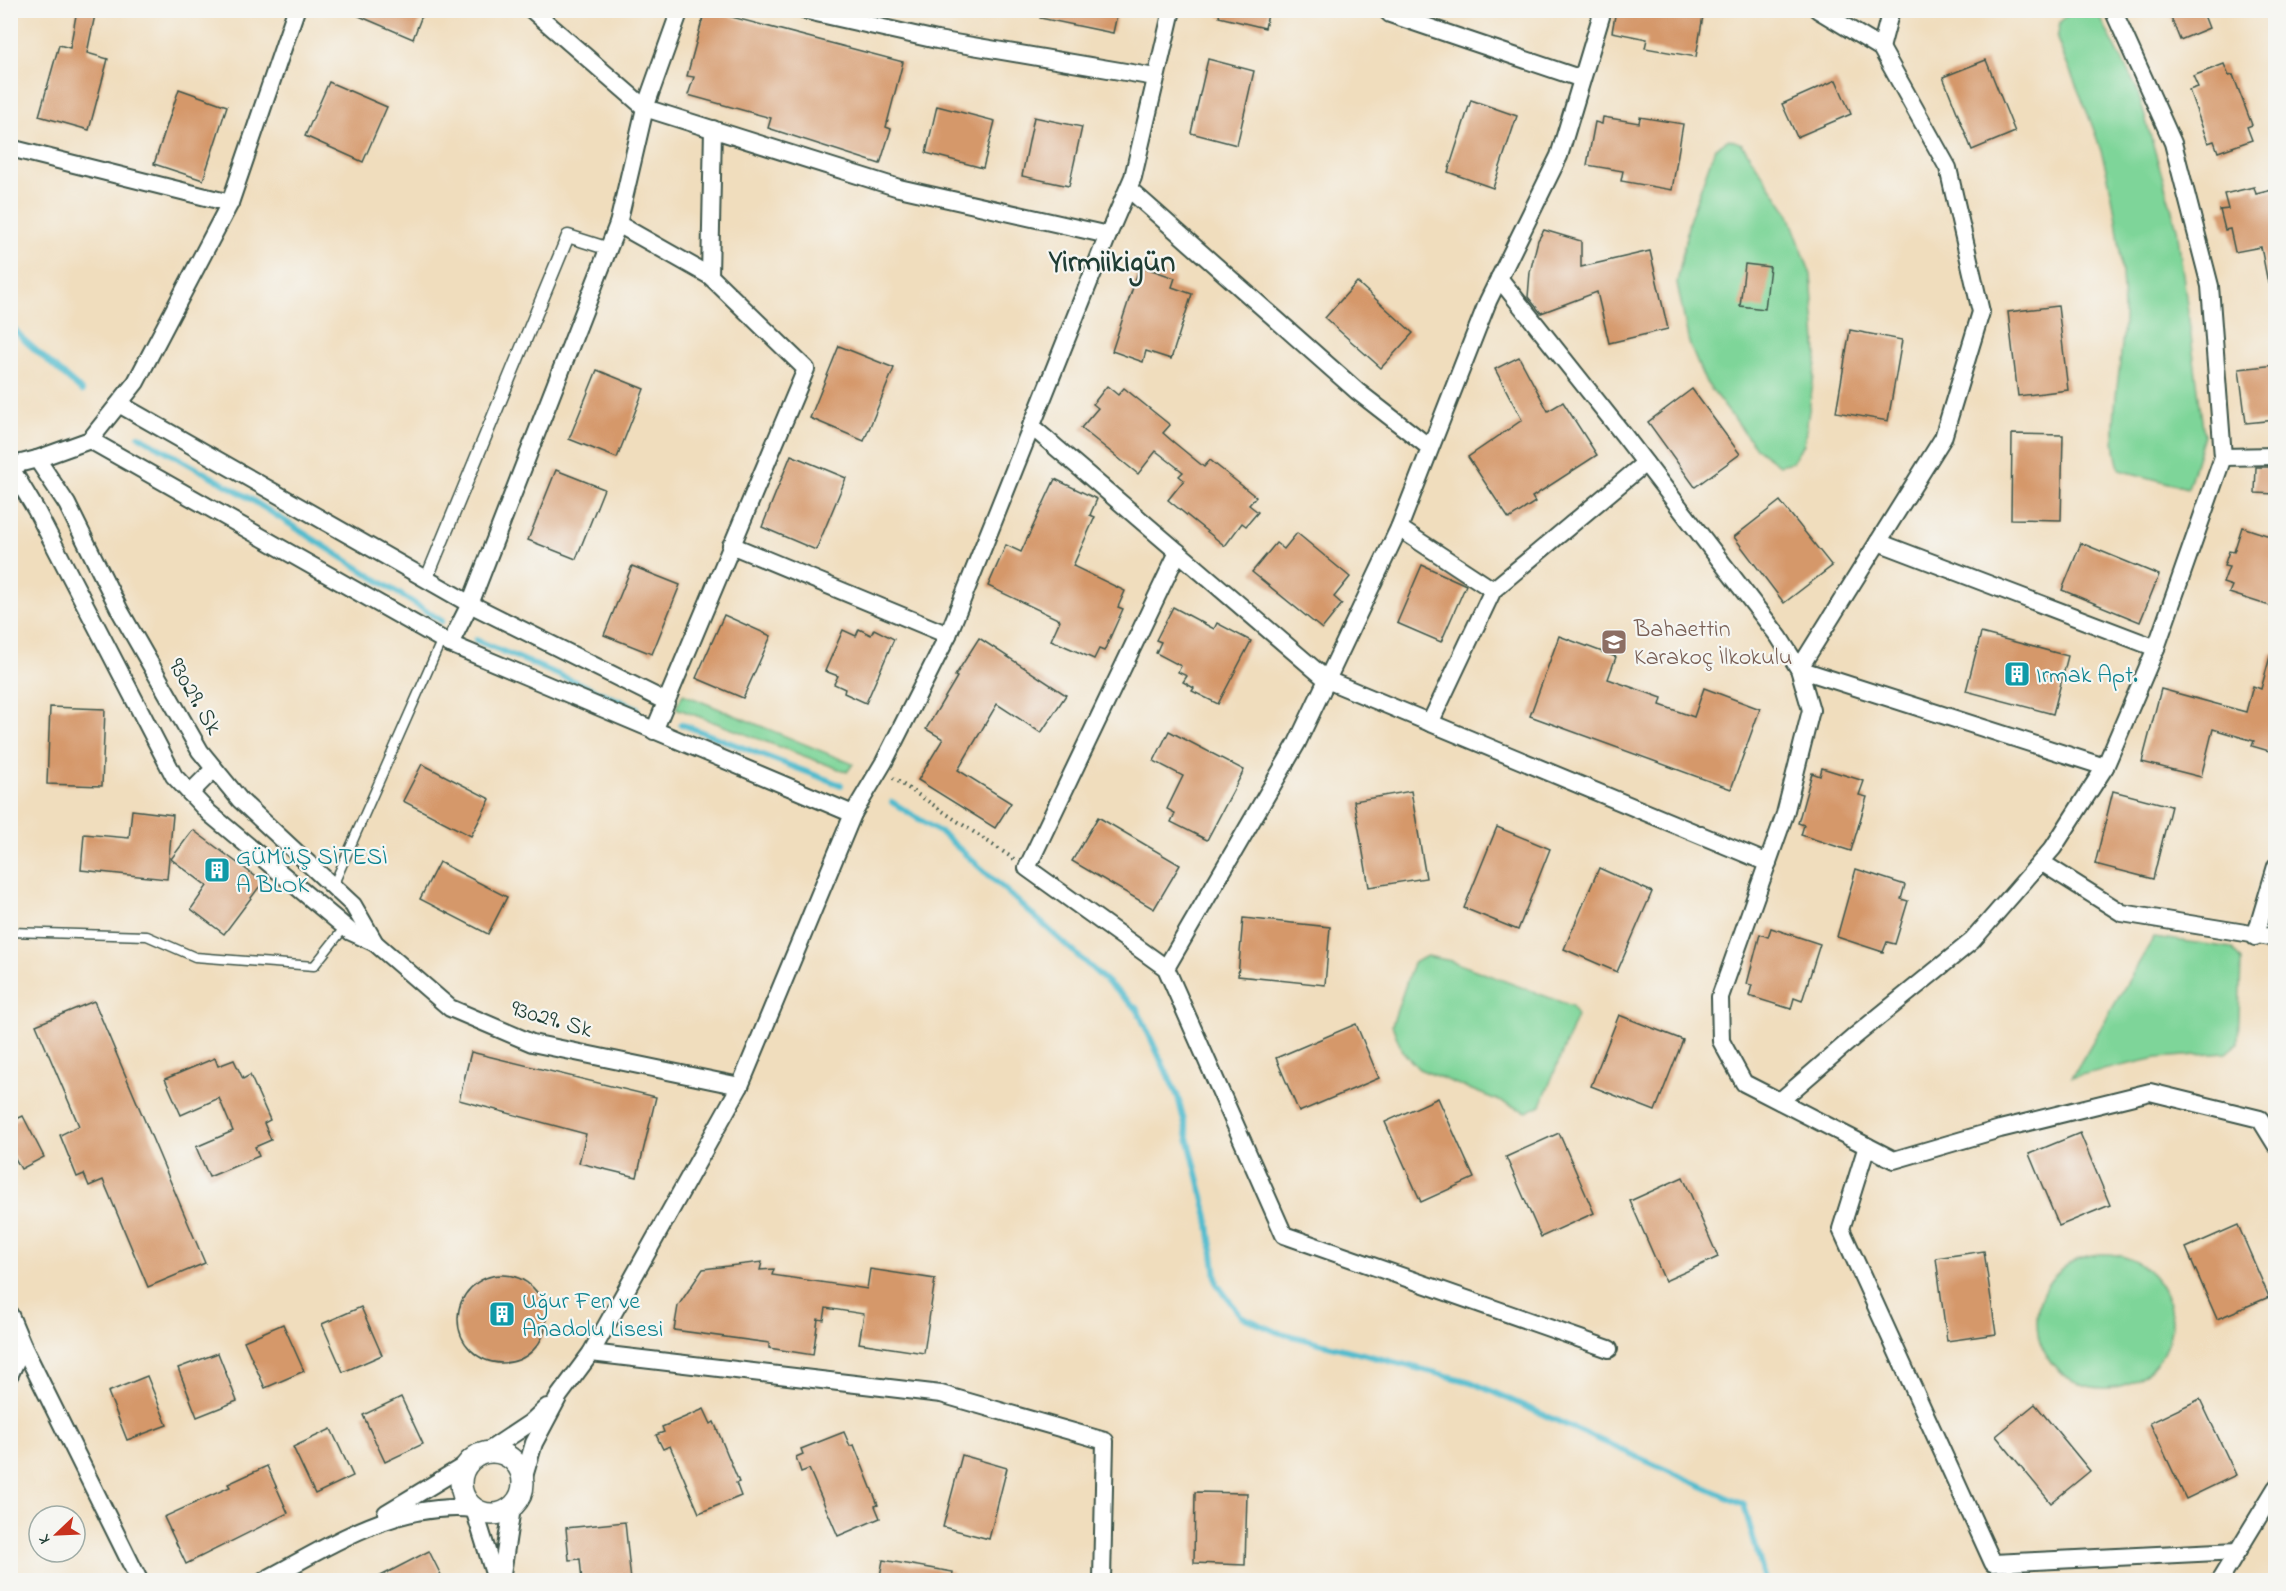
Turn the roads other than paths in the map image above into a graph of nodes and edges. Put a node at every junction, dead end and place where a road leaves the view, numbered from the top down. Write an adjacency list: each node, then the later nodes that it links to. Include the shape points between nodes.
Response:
1 (296, 10): 18 (street)
2 (532, 10): 14 (street)
3 (680, 10): 14 (street)
4 (802, 10): 12 (street, via 938,40)
5 (1172, 10): 12 (street)
6 (1603, 10): 13 (street)
7 (1818, 10): 11 (street)
8 (1891, 10): 11 (street)
9 (2113, 10): 29 (street, via 2173,143 2210,286)
10 (1389, 12): 13 (street)
11 (1881, 48): 34 (street, via 1948,168 1981,312 1943,438)
12 (1155, 77): 17 (street)
13 (1582, 80): 23 (street, via 1559,156)
14 (645, 108): 15 (street); 19 (street)
15 (713, 129): 20 (street, via 899,188); 22 (street)
16 (10, 148): 18 (street)
17 (1129, 189): 20 (street); 27 (street, via 1358,391)
18 (230, 203): 24 (street, via 136,382)
19 (618, 224): 21 (street); 22 (street)
20 (1108, 235): 25 (street)
21 (609, 249): 37 (street, via 568,236); 39 (street)
22 (710, 276): 35 (street, via 806,369)
23 (1499, 278): 27 (street); 31 (street)
24 (118, 404): 26 (street); 37 (street)
25 (1032, 426): 36 (street); 42 (street)
26 (90, 440): 30 (street); 43 (street)
27 (1429, 447): 33 (street)
28 (2276, 456): 29 (street)
29 (2223, 457): 44 (street)
30 (37, 459): 32 (street, 93029. Sk); 40 (street, 93029. Sk, via 67,504)
31 (1645, 463): 38 (street); 45 (street, via 1779,637)
32 (11, 467): 41 (street, 93029. Sk)
33 (1399, 528): 38 (street); 46 (street)
34 (1878, 542): 44 (street); 45 (street)
35 (731, 545): 42 (street); 47 (street)
36 (1178, 552): 46 (street); 63 (street, via 1027,868)
37 (426, 580): 39 (street)
38 (1493, 591): 48 (street)
39 (470, 604): 43 (street); 47 (street)
40 (120, 611): 41 (street); 51 (street, 93029. Sk, via 200,752)
41 (95, 624): 52 (street, 93029. Sk, via 174,776)
42 (948, 635): 53 (street)
43 (446, 642): 49 (street); 57 (lane)
44 (2156, 648): 50 (street)
45 (1799, 669): 50 (street); 55 (street, via 1811,710 1785,814)
46 (1327, 680): 48 (street); 63 (street, via 1292,753)
47 (665, 701): 49 (street)
48 (1430, 723): 55 (street)
49 (654, 731): 53 (street)
50 (2105, 767): 54 (street)
51 (214, 769): 52 (street); 57 (street, 93029. Sk, via 240,800)
52 (190, 793): 58 (street, 93029. Sk, via 208,813)
53 (853, 814): 64 (street)
54 (2041, 862): 60 (street, via 2122,913); 65 (street, via 1972,941)
55 (1768, 863): 65 (street, via 1720,997 1721,1041 1744,1083)
56 (2276, 866): 60 (street)
57 (333, 886): 62 (street, 93029. Sk, via 353,905)
58 (345, 927): 59 (lane, via 314,966 195,957 147,936); 62 (street, 93029. Sk)
59 (10, 932)
60 (2255, 937): 61 (street)
61 (2276, 938)
62 (375, 943): 64 (street, 93029. Sk, via 450,1008 532,1043)
63 (1166, 968): 70 (street, via 1284,1235)
64 (740, 1086): 71 (street)
65 (1780, 1101): 67 (street)
66 (2276, 1145): 67 (street, via 2260,1119 2150,1092 1894,1160)
67 (1867, 1146): 80 (street, via 1841,1229 1993,1563)
68 (10, 1315): 69 (street)
69 (23, 1346): 72 (street); 81 (street)
70 (1609, 1349)
71 (591, 1353): 73 (street); 85 (street, via 941,1394 1106,1441)
72 (10, 1374)
73 (559, 1396): 74 (street, via 530,1424); 75 (street, via 534,1443)
74 (476, 1458): 75 (street, via 505,1455 520,1470); 78 (street, via 460,1482); 79 (street)
75 (523, 1480): 77 (street)
76 (2276, 1488): 80 (street)
77 (512, 1508): 78 (street, via 493,1515); 84 (street)
78 (474, 1509): 79 (street, via 450,1506 415,1511); 83 (street)
79 (362, 1527): 82 (street)
80 (2238, 1551): 86 (street)
81 (139, 1581)
82 (265, 1581)
83 (496, 1581)
84 (501, 1581)
85 (1102, 1581)
86 (2220, 1581)

